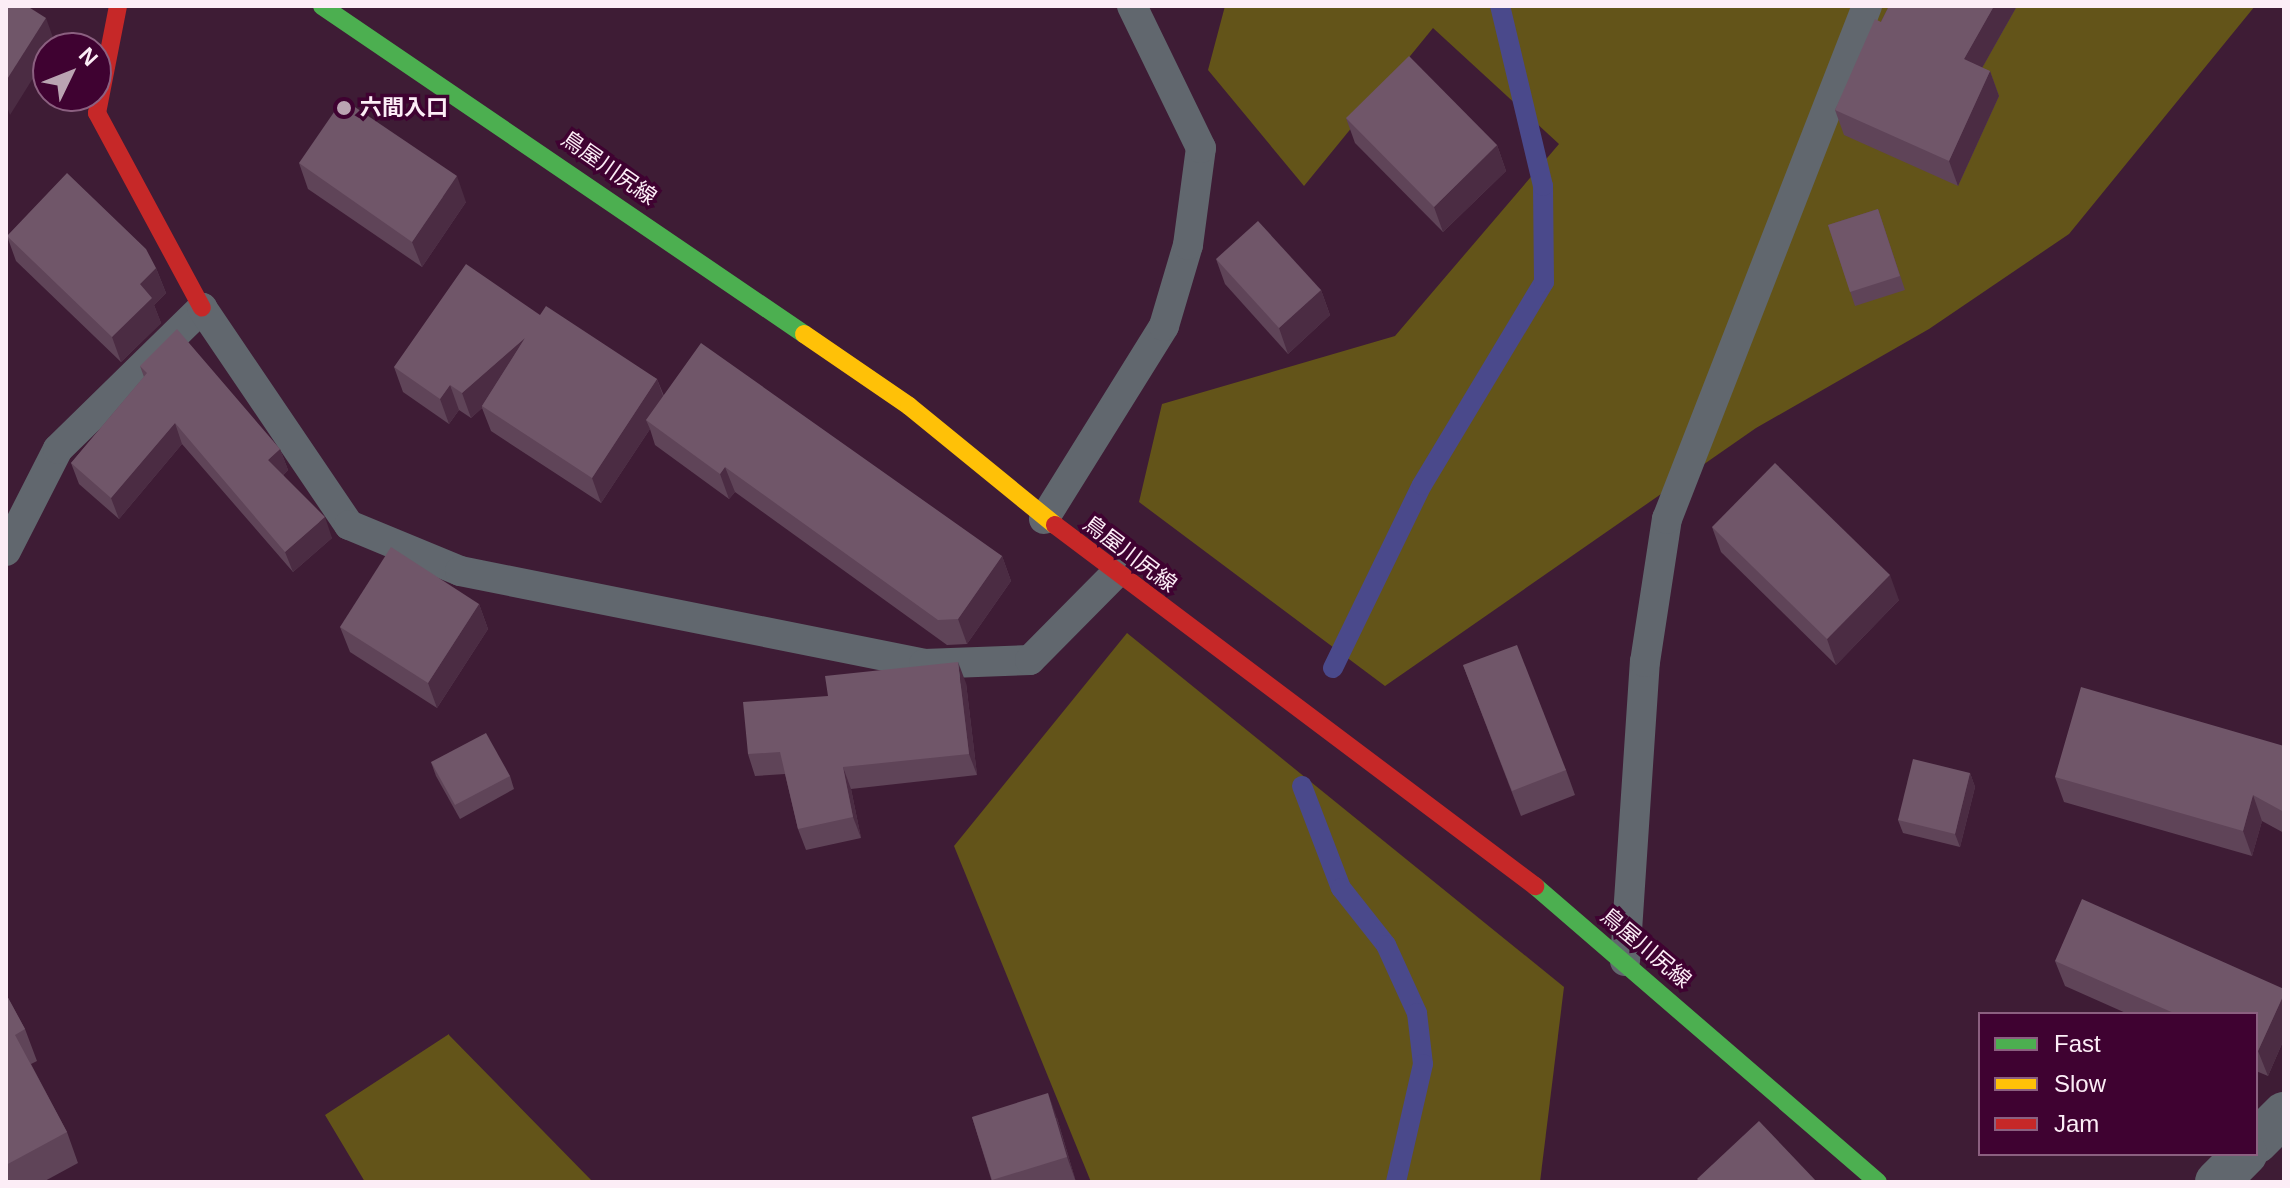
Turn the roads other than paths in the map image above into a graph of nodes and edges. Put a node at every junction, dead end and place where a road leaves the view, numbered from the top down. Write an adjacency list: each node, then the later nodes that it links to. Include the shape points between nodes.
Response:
1 (118, 6): 5 (main road, via 97,113)
2 (322, 6): 6 (main road, 鳥屋川尻線, via 909,406)
3 (1132, 6): 6 (lane, via 1201,148 1188,245 1164,326)
4 (1867, 6): 9 (lane, via 1667,519 1645,662)
5 (202, 308): 7 (lane, via 58,449); 8 (lane, via 349,525 460,571 924,664 1030,660)
6 (1044, 519): 8 (main road, 鳥屋川尻線)
7 (6, 551)
8 (1115, 574): 9 (main road, 鳥屋川尻線, via 1498,854)
9 (1625, 961): 13 (main road, 鳥屋川尻線)
10 (2284, 1114): 11 (street)
11 (2258, 1140)
12 (2243, 1156): 14 (street)
13 (1878, 1182)
14 (2217, 1182)

